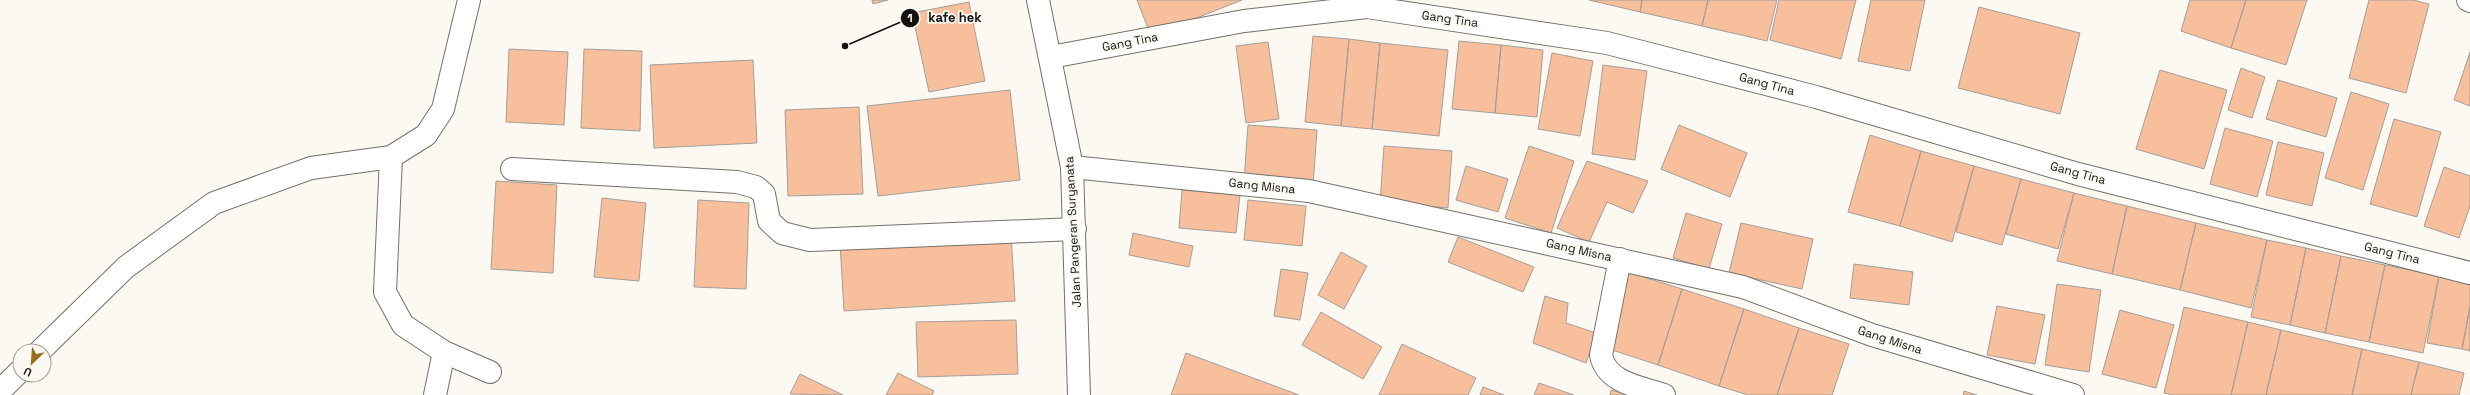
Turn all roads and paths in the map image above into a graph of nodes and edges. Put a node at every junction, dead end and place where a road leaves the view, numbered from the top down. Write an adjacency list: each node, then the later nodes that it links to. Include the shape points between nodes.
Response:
1 (469, 0): 4 (street, via 443,109 426,135)
2 (1038, 0): 3 (street, Jalan Pangeran Suryanata)
3 (1051, 57): 5 (street, Jalan Pangeran Suryanata); 9 (street, Gang Tina, via 1244,21 1367,7 1600,41 1816,97 2078,174)
4 (391, 157): 10 (street, via 311,168 214,203 126,267); 11 (street, via 385,292 403,325)
5 (1072, 167): 7 (street, Jalan Pangeran Suryanata); 8 (street, Gang Misna, via 1309,191)
6 (512, 169): 7 (street, via 737,182 756,187 764,194 769,221 782,233 810,240)
7 (1075, 229): 17 (street, Jalan Pangeran Suryanata)
8 (1620, 259): 15 (street, Gang Misna, via 1743,287 1872,335); 18 (street, via 1601,355 1603,366 1612,377)
9 (2470, 273)
10 (48, 343)
11 (444, 352): 12 (street); 16 (street)
12 (490, 372)
13 (12, 379): 14 (street)
14 (0, 391)
15 (2044, 391): 19 (street, Gang Misna)
16 (435, 395)
17 (1079, 395)
18 (1664, 395)
19 (2073, 395)

